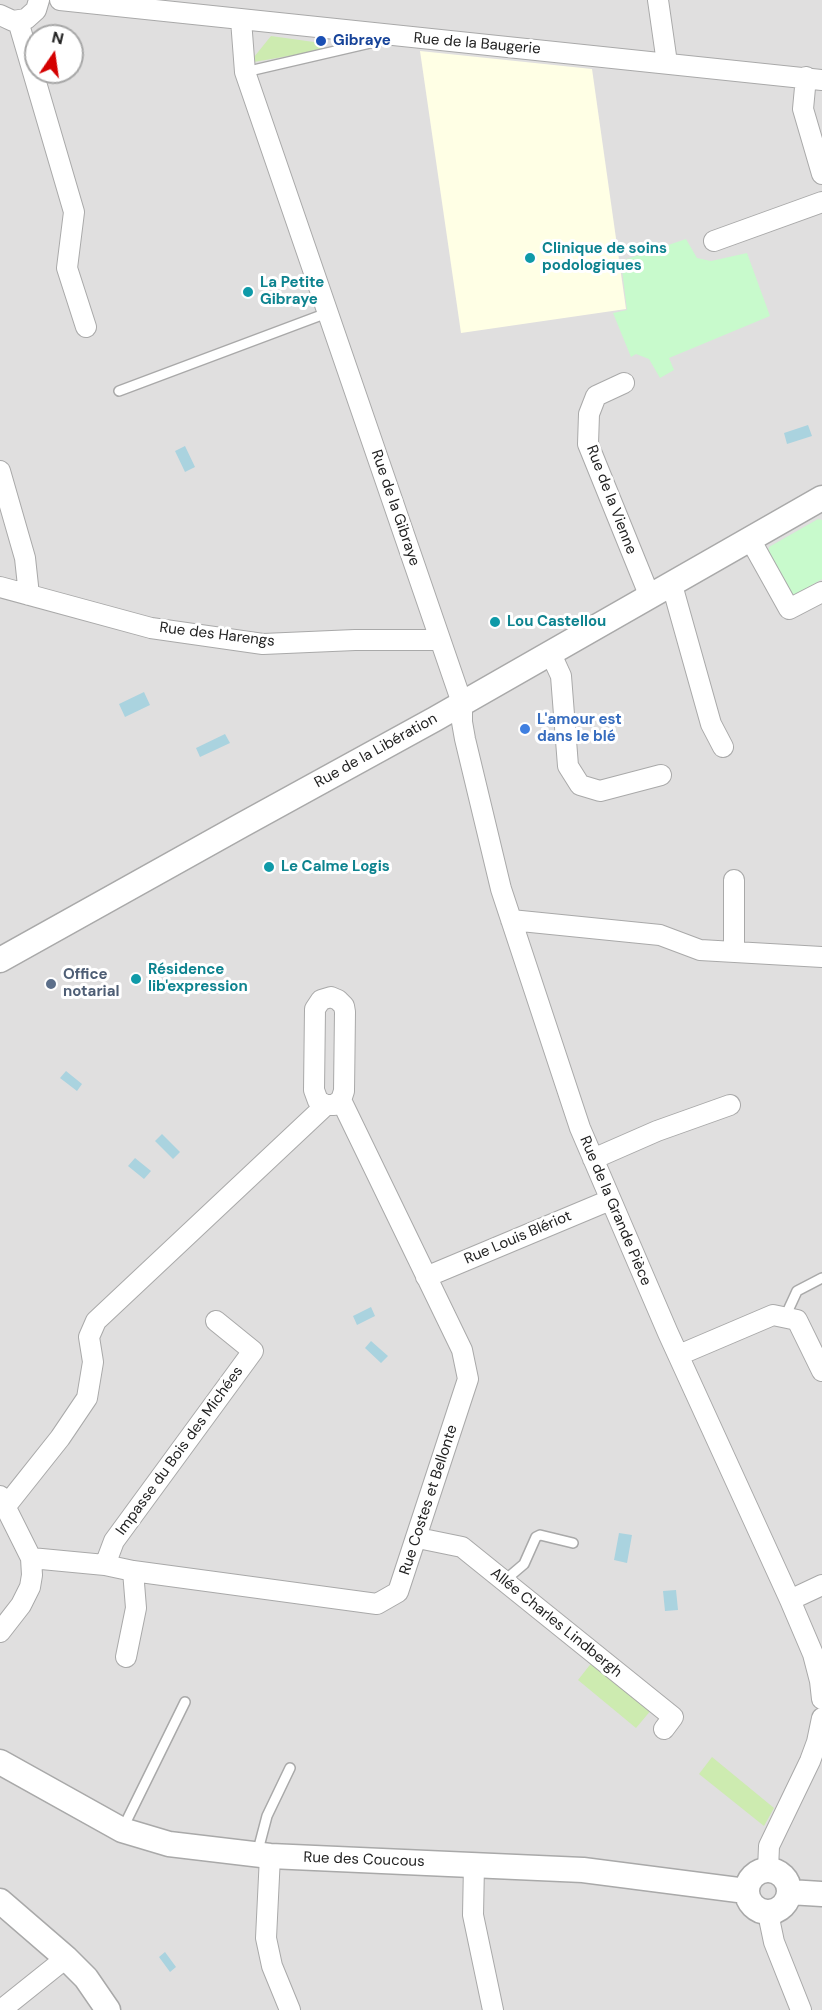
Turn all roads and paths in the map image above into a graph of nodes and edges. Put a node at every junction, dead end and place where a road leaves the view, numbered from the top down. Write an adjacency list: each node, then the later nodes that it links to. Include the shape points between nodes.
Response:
1 (39, 0): 5 (street, via 33,14)
2 (60, 0): 4 (street, Rue de la Baugerie)
3 (658, 0): 8 (street)
4 (170, 6): 6 (street, Rue de la Baugerie)
5 (9, 18): 15 (street, via 74,212 66,268)
6 (242, 20): 7 (street, Rue de la Baugerie); 9 (street, Rue de la Gibraye)
7 (397, 37): 8 (street, Rue de la Baugerie); 9 (lane)
8 (667, 63): 10 (street, Rue de la Baugerie)
9 (244, 72): 14 (street, Rue de la Gibraye)
10 (814, 78): 11 (street, via 802,109)
11 (822, 174)
12 (822, 202): 13 (street)
13 (714, 241)
14 (327, 313): 17 (lane); 26 (street, Rue de la Gibraye)
15 (86, 327)
16 (624, 383): 25 (street, Rue de la Vienne, via 596,396 589,414 588,444)
17 (119, 391)
18 (0, 471): 24 (street, via 25,558)
19 (822, 498): 20 (street, Rue de la Libération)
20 (750, 539): 21 (street, Rue de la Libération); 23 (street, via 789,609)
21 (672, 585): 25 (street, Rue de la Libération); 29 (street, via 711,724)
22 (0, 587): 24 (street, Rue des Harengs)
23 (822, 592)
24 (29, 595): 26 (street, Rue des Harengs, via 151,628 263,644)
25 (650, 597): 27 (street, Rue de la Libération)
26 (440, 640): 28 (street, Rue de la Gibraye)
27 (550, 652): 28 (street, Rue de la Libération); 30 (street, via 561,675 568,766 580,785 600,791)
28 (462, 703): 32 (street, Rue de la Grande Pièce, via 465,739); 35 (street, Rue de la Libération)
29 (723, 747)
30 (661, 775)
31 (734, 880): 33 (street)
32 (512, 920): 33 (street, via 660,935 700,950); 37 (street, Rue de la Grande Pièce)
33 (734, 952): 34 (street)
34 (822, 957)
35 (0, 960)
36 (730, 1105): 37 (street, via 657,1131)
37 (593, 1160): 38 (street, Rue de la Grande Pièce)
38 (610, 1200): 39 (street, Rue Louis Blériot); 43 (street, Rue de la Grande Pièce)
39 (426, 1277): 45 (street, Rue Costes et Bellonte, via 334,1103 96,1321 89,1337 93,1362 87,1398 60,1438); 46 (street, Rue Costes et Bellonte, via 462,1350 468,1380)
40 (822, 1278): 41 (lane, via 797,1291)
41 (785, 1317): 43 (street, via 773,1315); 44 (street, via 797,1320)
42 (216, 1321): 49 (street, Impasse du Bois des Michées, via 253,1351 114,1541)
43 (679, 1355): 53 (street, Rue de la Grande Pièce)
44 (822, 1371)
45 (3, 1501): 48 (street)
46 (418, 1538): 50 (street, Rue Costes et Bellonte, via 398,1592 377,1604); 51 (street, Allée Charles Lindbergh, via 462,1547)
47 (573, 1544): 51 (lane, via 536,1537 524,1564)
48 (31, 1558): 49 (street, Rue Costes et Bellonte); 54 (street, via 30,1587)
49 (105, 1565): 50 (street, Rue Costes et Bellonte)
50 (133, 1571): 55 (street, via 136,1608)
51 (504, 1581): 59 (street, Allée Charles Lindbergh, via 673,1717)
52 (822, 1585): 53 (street)
53 (790, 1600): 56 (street, Rue de la Grande Pièce, via 813,1654)
54 (0, 1632)
55 (126, 1658)
56 (822, 1699)
57 (185, 1702): 62 (lane)
58 (822, 1718): 65 (street, via 810,1761 769,1846)
59 (664, 1729)
60 (0, 1762): 62 (street, Rue des Coucous)
61 (290, 1768): 63 (lane, via 267,1816)
62 (122, 1830): 63 (street, Rue des Coucous, via 169,1844)
63 (264, 1855): 64 (street, Rue des Coucous); 74 (street, via 266,1938 272,1966)
64 (474, 1865): 66 (street, Rue des Coucous, via 583,1870); 75 (street, via 473,1915)
65 (768, 1870): 66 (street, via 752,1876); 67 (street, via 782,1876)
66 (746, 1891): 70 (street, via 754,1908)
67 (789, 1892): 68 (street); 70 (street, via 784,1905)
68 (822, 1894)
69 (0, 1901): 71 (street)
70 (771, 1913): 76 (street, via 774,1942)
71 (66, 1958): 72 (street); 73 (street)
72 (1, 2010)
73 (108, 2010)
74 (290, 2010)
75 (493, 2010)
76 (801, 2010)

